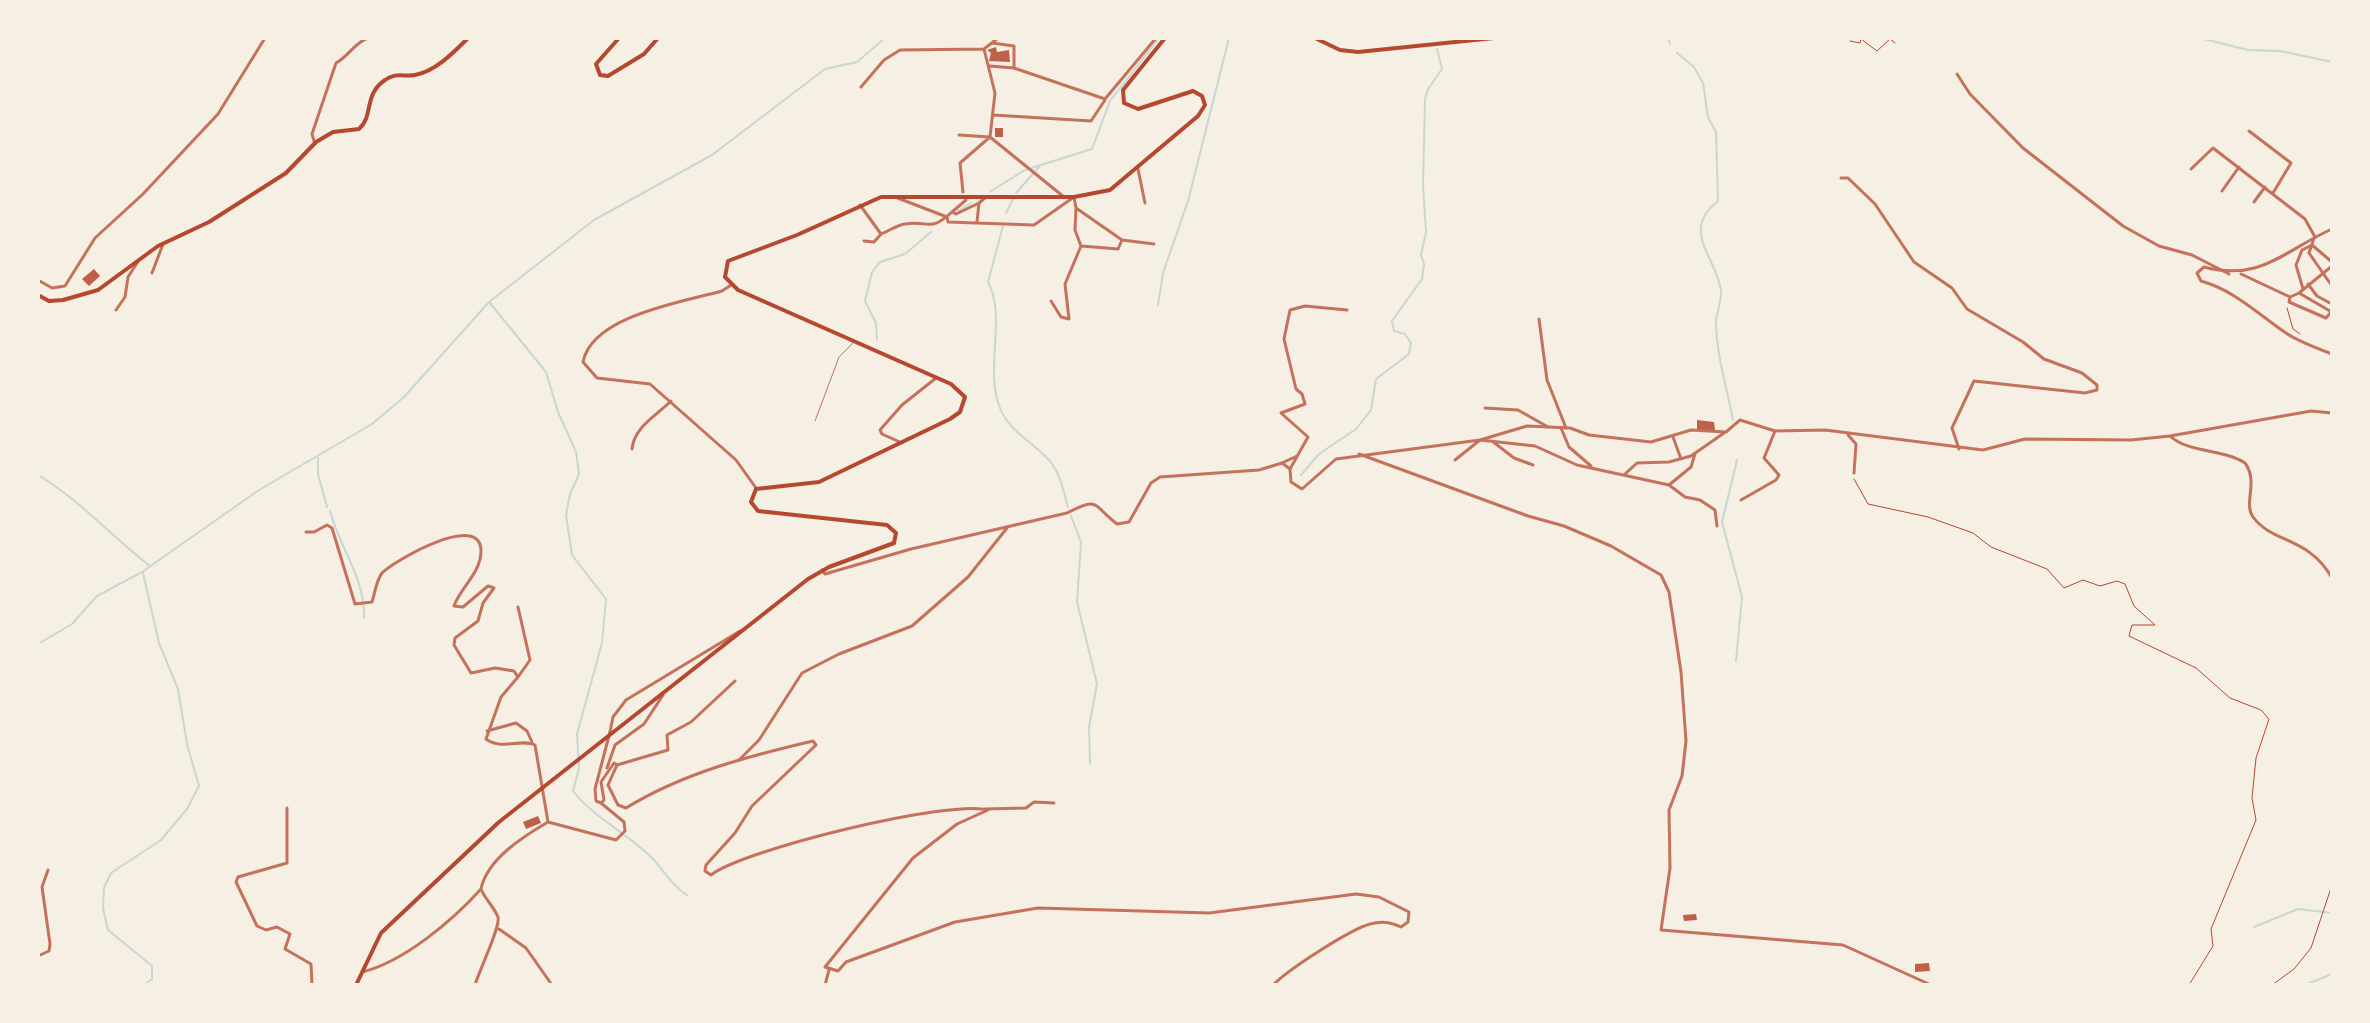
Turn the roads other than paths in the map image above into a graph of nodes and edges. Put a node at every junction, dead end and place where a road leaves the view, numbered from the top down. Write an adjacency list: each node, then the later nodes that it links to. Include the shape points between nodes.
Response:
1 (265, 38): 59 (street, via 218,114 95,238 65,286 52,288)
2 (368, 38): 22 (street, via 336,63 312,134)
3 (468, 38): 22 (main road, via 429,70 412,76 398,73 383,81 367,101 367,119 359,129 333,132)
4 (619, 38): 5 (main road, via 596,64 600,75 608,76 644,54)
5 (658, 38)
6 (998, 38): 11 (street)
7 (1156, 38): 17 (street)
8 (1165, 38): 24 (main road, via 1123,90 1124,103 1138,109 1193,91 1205,105)
9 (1315, 38): 10 (main road, via 1358,52)
10 (1494, 38)
11 (992, 43): 12 (street); 14 (street, via 1014,46)
12 (984, 49): 13 (street); 16 (street, via 900,50)
13 (990, 66): 14 (street); 18 (street)
14 (1014, 68): 17 (street)
15 (1957, 74): 56 (street, via 2023,148 2123,226)
16 (861, 87)
17 (1105, 99): 18 (street, via 1091,121)
18 (993, 115): 21 (street)
19 (2249, 131): 30 (street, via 2291,163)
20 (959, 135): 21 (street)
21 (990, 137): 29 (street, via 960,163); 33 (street)
22 (315, 144): 49 (main road, via 286,173)
23 (2239, 167): 25 (street, via 2210,148); 27 (street); 28 (street)
24 (1138, 169): 34 (main road, via 1110,190); 38 (street)
25 (2191, 169)
26 (1841, 178): 93 (street, via 1848,178 1875,204 1904,250 1952,288 1967,309 2044,359 2082,373 2097,385 2097,390 2085,393 1974,381 1952,428)
27 (2265, 187): 30 (street); 36 (street)
28 (2222, 191)
29 (963, 192)
30 (2273, 193): 46 (street, via 2305,219)
31 (895, 197): 32 (main road); 39 (main road); 42 (street)
32 (986, 197): 33 (main road); 37 (street)
33 (1064, 197): 34 (main road)
34 (1074, 197): 40 (street); 43 (street, via 1034,225)
35 (966, 200): 41 (street)
36 (2254, 202)
37 (979, 203): 41 (street); 43 (street)
38 (1145, 203)
39 (860, 205): 45 (street); 61 (main road, via 797,235 735,255 724,269)
40 (1076, 208): 47 (street); 52 (street)
41 (952, 212): 42 (street)
42 (947, 217): 43 (street, via 948,222); 45 (street, via 931,227 904,224)
43 (976, 223)
44 (2332, 229): 46 (street)
45 (881, 234): 48 (street, via 874,242)
46 (2315, 237): 51 (street); 57 (street)
47 (1122, 240): 50 (street); 52 (street, via 1112,251)
48 (864, 241)
49 (163, 244): 53 (main road); 55 (street)
50 (1154, 244)
51 (2312, 245): 54 (street); 58 (street, via 2309,253); 63 (street, via 2297,256)
52 (1081, 246): 67 (street, via 1065,284 1071,315 1066,320)
53 (139, 260): 65 (main road, via 98,290 63,300); 69 (street)
54 (2332, 264): 58 (street)
55 (152, 273)
56 (2229, 274): 57 (street); 76 (street, via 2204,267 2197,273 2201,281 2250,306 2288,335)
57 (2241, 274): 66 (street)
58 (2322, 274): 60 (street); 62 (street)
59 (38, 280)
60 (2308, 284): 63 (street); 68 (street, via 2317,296)
61 (731, 285): 75 (main road); 78 (street, via 610,327 590,342 583,362 597,378 650,384)
62 (2332, 286)
63 (2303, 289): 64 (street)
64 (2299, 293): 66 (street); 71 (street)
65 (38, 295)
66 (2290, 299): 72 (street)
67 (1051, 301)
68 (2331, 301): 71 (street)
69 (116, 310)
70 (1347, 310): 96 (street, via 1290,310 1284,339 1305,404 1281,413 1308,437)
71 (2330, 311): 72 (street)
72 (2326, 318): 74 (street)
73 (1539, 319): 83 (street, via 1547,380)
74 (2332, 321)
75 (855, 341): 77 (main road); 81 (lane, via 839,357)
76 (2332, 354)
77 (936, 378): 91 (street, via 880,430); 91 (main road, via 965,397 960,412)
78 (671, 401): 92 (street, via 648,420); 106 (street, via 736,460)
79 (1485, 408): 82 (street, via 1518,410)
80 (2332, 413): 87 (street, via 2311,411)
81 (815, 421)
82 (1548, 427): 83 (street); 89 (street, via 1527,426)
83 (1564, 428): 88 (street, via 1651,442); 101 (street, via 1569,447)
84 (1775, 431): 85 (street, via 1740,420); 86 (street); 107 (street, via 1764,458 1779,475)
85 (1726, 432): 88 (street, via 1691,430); 95 (street)
86 (1848, 435): 93 (street); 103 (street, via 1856,444)
87 (2170, 436): 93 (street, via 2025,439 1983,450); 112 (street, via 2245,463 2253,480 2253,517 2311,551)
88 (1673, 437): 97 (street)
89 (1480, 440): 90 (street); 94 (street); 98 (street)
90 (1492, 441): 100 (street); 101 (street, via 1535,446)
91 (902, 443): 106 (main road, via 819,482)
92 (632, 449)
93 (1959, 449)
94 (1359, 454): 102 (street, via 1336,459 1302,489 1291,482); 144 (street, via 1564,526 1661,575 1669,592 1686,741 1682,776 1669,810 1670,868 1661,930 1843,945)
95 (1695, 454): 97 (street); 105 (street, via 1691,467)
96 (1297, 456): 99 (street); 102 (street)
97 (1681, 459): 104 (street, via 1637,463)
98 (1455, 460)
99 (1282, 463): 102 (street); 109 (street, via 1259,470 1160,477 1124,524 1117,524 1095,503 1085,502 1067,513)
100 (1533, 465)
101 (1591, 466): 104 (street)
102 (1290, 469)
103 (1854, 473)
104 (1625, 474): 105 (street)
105 (1669, 485): 108 (street, via 1715,510)
106 (756, 489): 111 (main road, via 751,502 758,511 887,525 896,533 890,547)
107 (1741, 500)
108 (1717, 526)
109 (1007, 528): 111 (street, via 825,574); 121 (street, via 968,577 912,626 802,673 759,740)
110 (306, 532): 115 (street, via 332,528 355,604 360,605 368,605 379,577 395,562 457,533 472,536 479,541 481,556 454,606 463,607 486,586 494,588 478,621 455,638 454,645 471,673 499,668)
111 (822, 570): 114 (main road)
112 (2332, 578)
113 (518, 607): 115 (street, via 530,660)
114 (743, 630): 117 (main road); 119 (street, via 626,700 613,717)
115 (518, 677): 118 (street, via 501,697)
116 (735, 681): 122 (street, via 691,722 667,735 668,750)
117 (665, 691): 119 (main road); 123 (street, via 644,724 615,745)
118 (486, 732): 120 (street, via 490,743); 120 (street, via 516,723)
119 (610, 732): 124 (main road); 125 (street, via 595,789)
120 (532, 742): 124 (street, via 540,755)
121 (739, 760): 122 (street, via 650,793 626,808 618,805 608,785); 128 (street, via 813,741 816,745 752,806 706,865 711,875 726,864 821,834 927,813)
122 (617, 765): 123 (street)
123 (607, 768): 125 (street)
124 (544, 783): 129 (street); 135 (main road, via 381,933)
125 (601, 803): 129 (street, via 624,822 625,831 616,840)
126 (1054, 803): 128 (street)
127 (287, 808): 138 (street, via 287,863 236,879 257,926 290,934 285,949 311,964)
128 (985, 809): 134 (street, via 913,858 840,946 825,967)
129 (548, 822): 131 (street, via 501,856)
130 (48, 870): 133 (street, via 42,887 50,944 49,951)
131 (481, 889): 132 (street); 135 (street, via 417,944)
132 (499, 929): 140 (street, via 484,953); 141 (street, via 526,948)
133 (38, 956)
134 (829, 970): 142 (street); 143 (street, via 838,971 846,962 955,922 1038,908 1209,913 1356,894 1379,897 1409,912 1401,927 1390,922 1368,925 1286,972)
135 (362, 972): 139 (main road)
136 (206, 985): 137 (main road)
137 (247, 985)
138 (312, 985)
139 (356, 985)
140 (475, 985)
141 (552, 985)
142 (825, 985)
143 (1273, 985)
144 (1931, 985)

